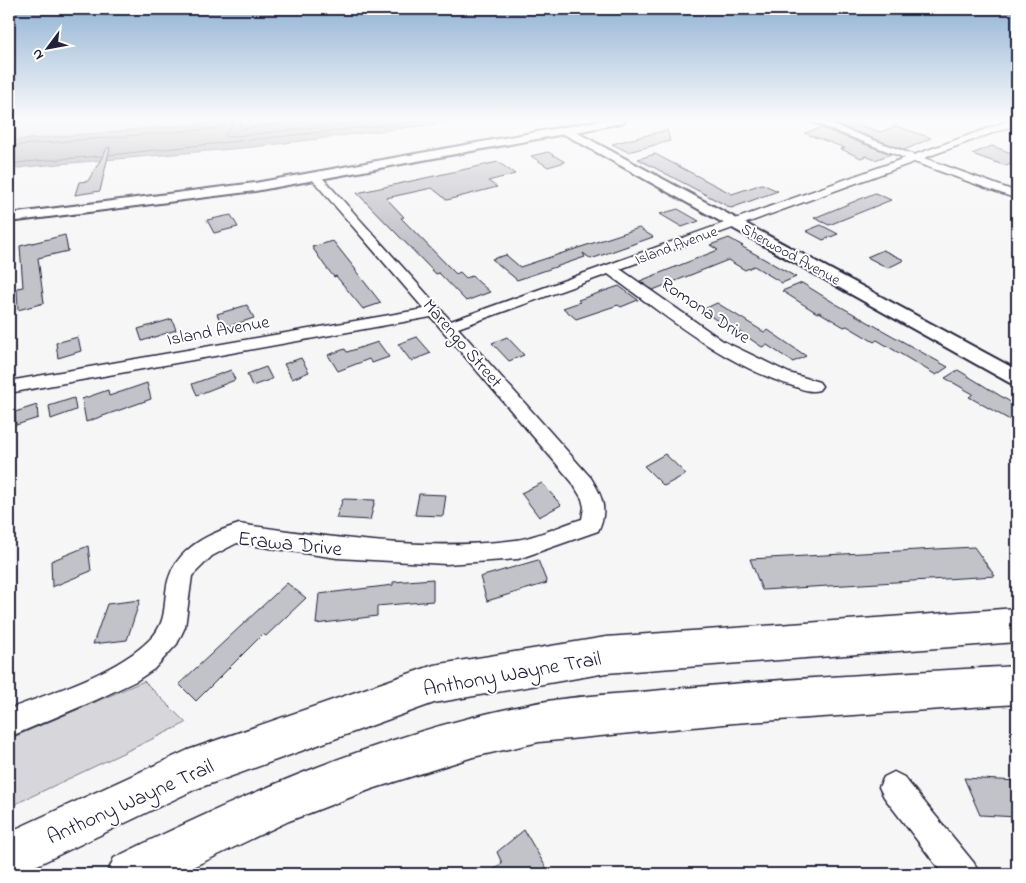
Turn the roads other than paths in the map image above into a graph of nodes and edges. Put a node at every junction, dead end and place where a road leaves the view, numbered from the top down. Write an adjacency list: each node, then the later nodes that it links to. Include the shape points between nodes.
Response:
1 (395, 161): 5 (street)
2 (621, 161): 8 (street, Sherwood Avenue)
3 (906, 161): 8 (street, Island Avenue)
4 (924, 161): 6 (street)
5 (315, 176): 7 (street, via 189,196); 10 (street, Marengo Street)
6 (1017, 196)
7 (9, 218)
8 (735, 224): 9 (street, Island Avenue); 12 (street, Sherwood Avenue)
9 (610, 269): 11 (street, Island Avenue); 13 (street, Romona Drive, via 723,348 783,377)
10 (435, 312): 11 (street, Marengo Street); 14 (street, Island Avenue)
11 (448, 327): 15 (street, Marengo Street)
12 (1017, 378)
13 (813, 386)
14 (9, 387)
15 (501, 387): 16 (street, Marengo Street, via 567,462 594,500)
16 (594, 518): 19 (street, Erawa Drive, via 590,525 518,549 481,553 399,553 337,548 239,533 228,536 209,546 185,568 180,577 174,627 147,659 133,670)
17 (1017, 624): 21 (highway, Anthony Wayne Trail, via 606,655 434,684 188,771)
18 (1015, 685): 22 (highway, via 718,703 528,724 425,749 321,786 196,840)
19 (9, 723)
20 (894, 787): 23 (street)
21 (9, 855)
22 (130, 874)
23 (963, 874)

